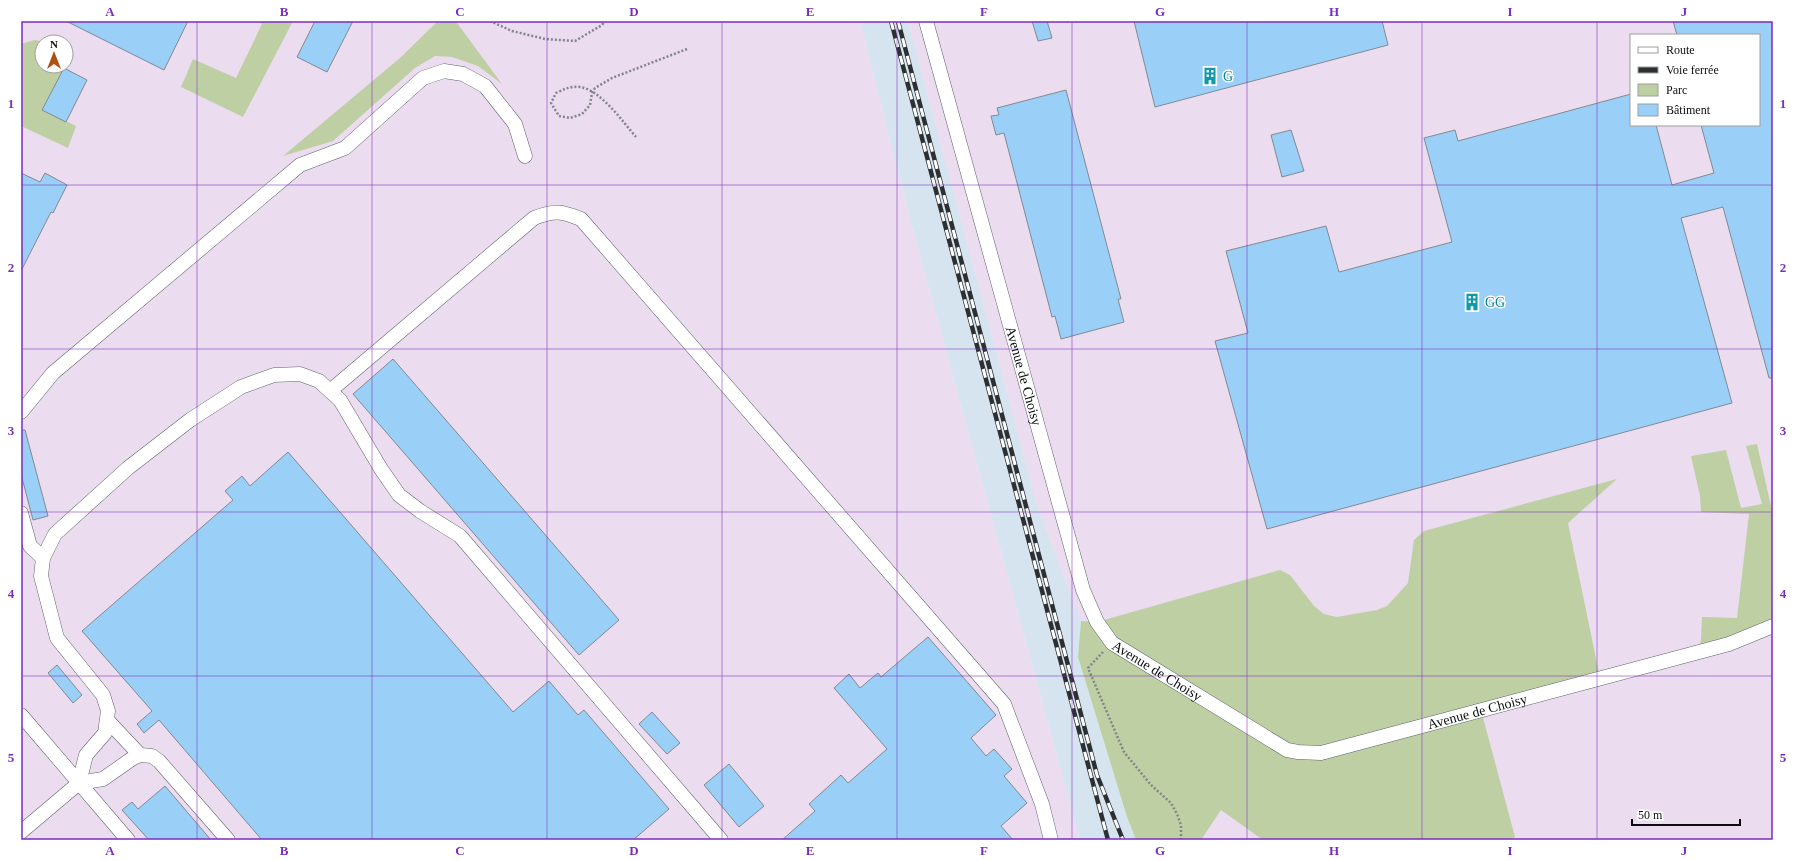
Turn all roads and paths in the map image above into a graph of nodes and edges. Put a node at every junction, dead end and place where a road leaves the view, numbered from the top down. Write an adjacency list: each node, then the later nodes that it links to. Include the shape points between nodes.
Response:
1 (490, 21): 2 (path, via 512,31 545,39 575,41)
2 (605, 21)
3 (926, 21): 13 (street, Avenue de Choisy, via 1083,590 1097,622)
4 (687, 48): 5 (path, via 612,78 595,88)
5 (592, 93): 5 (path, via 581,87 567,88 556,93 551,102 559,116 570,118 582,114 590,105); 6 (path, via 601,97)
6 (636, 137)
7 (525, 156): 9 (street, via 515,124 485,86 463,74 444,71 423,78 345,148 300,165 53,373)
8 (330, 391): 11 (street, via 319,381 300,374 274,375 241,387 190,420 128,468 56,534); 21 (street, via 340,400 399,494 420,511 460,536); 22 (street, via 534,218 549,212 562,212 581,219 1004,704 1042,804)
9 (21, 412)
10 (21, 514): 11 (street, via 30,546)
11 (43, 558): 15 (street, via 41,576 57,638 103,695)
12 (1773, 626): 13 (street, Avenue de Choisy, via 1729,644 1332,751 1316,753 1287,750)
13 (1112, 643): 23 (path, via 1088,668 1124,752 1151,785 1171,803 1177,814)
14 (21, 715): 17 (street)
15 (108, 721): 16 (street); 17 (street, via 105,734 86,755)
16 (140, 755): 17 (street, via 103,779); 20 (street, via 152,756 159,761)
17 (79, 783): 18 (street); 19 (street)
18 (21, 832)
19 (128, 840)
20 (228, 840)
21 (721, 840)
22 (1051, 840)
23 (1181, 840)

